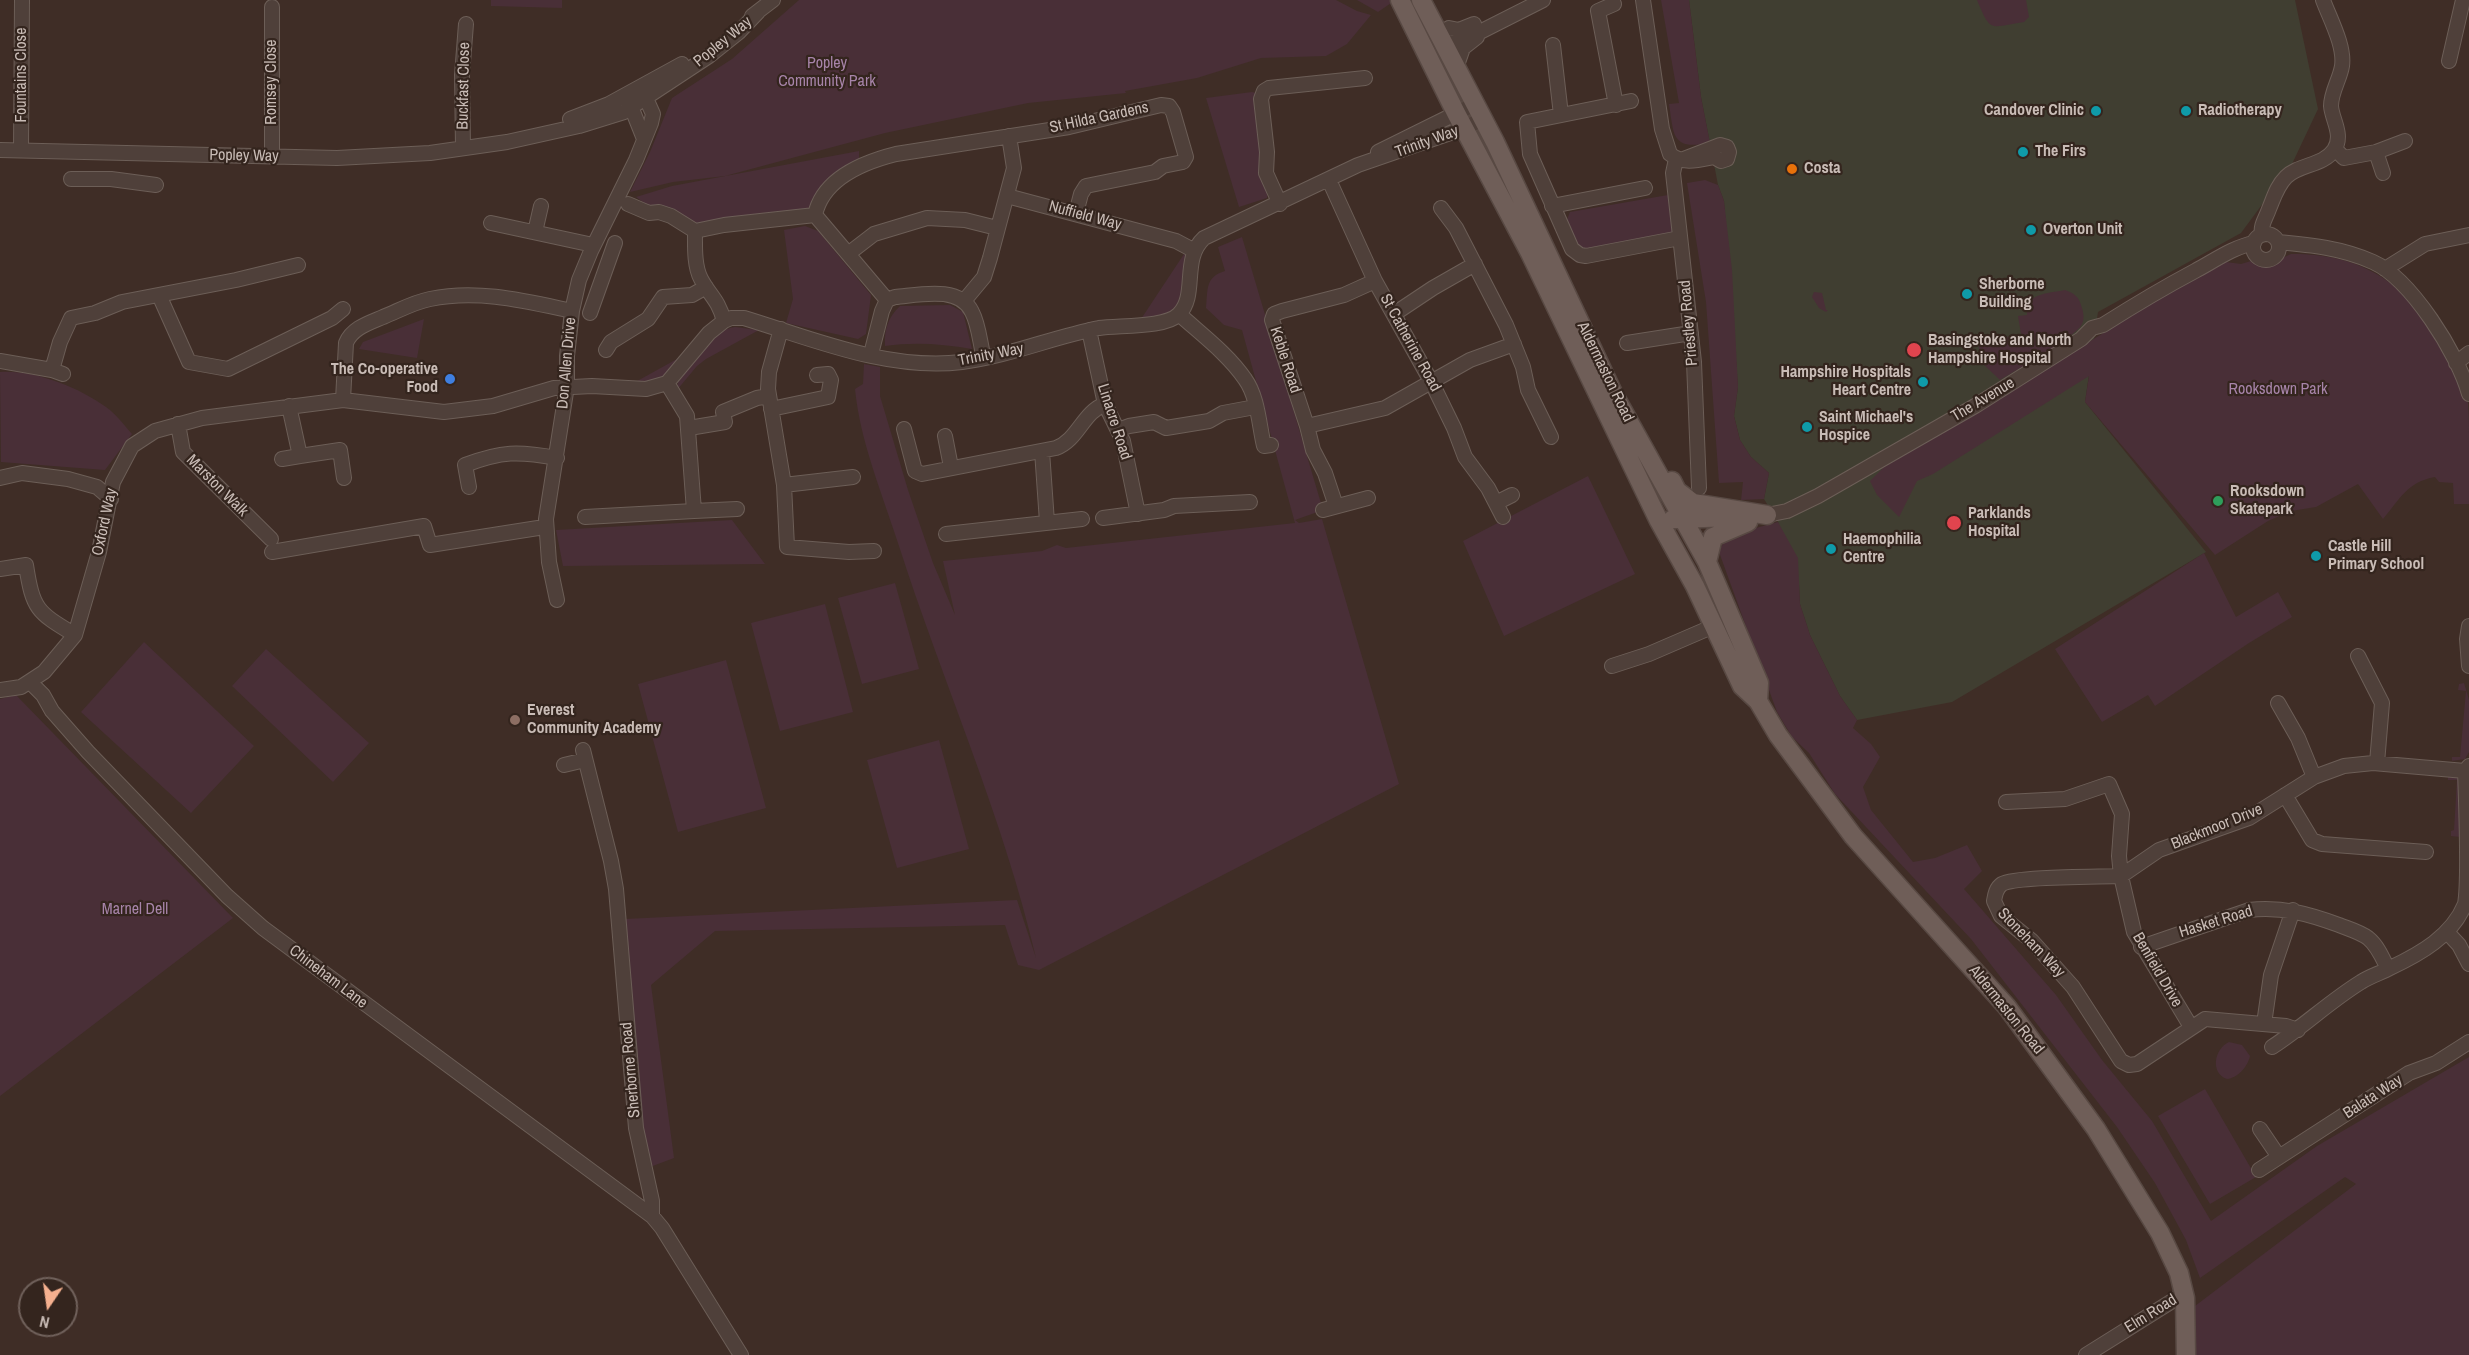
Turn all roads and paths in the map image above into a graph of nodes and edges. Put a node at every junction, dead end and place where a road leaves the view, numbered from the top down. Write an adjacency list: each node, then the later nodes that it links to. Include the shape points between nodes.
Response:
1 (22, 0): 36 (street, Fountains Close)
2 (773, 0): 22 (street, Popley Way)
3 (1400, 0): 16 (main road, Aldermaston Road)
4 (1421, 0): 15 (main road, Aldermaston Road)
5 (1426, 0): 15 (main road, Aldermaston Road)
6 (1524, 0): 15 (street)
7 (1543, 0): 13 (street)
8 (1643, 0): 41 (street, Priestley Road, via 1662,129 1670,154)
9 (2323, 0): 34 (street, via 2343,60 2331,107 2338,136)
10 (1614, 4): 26 (street, via 1592,10)
11 (2465, 6): 18 (street)
12 (272, 7): 40 (street, Romsey Close)
13 (1514, 15): 15 (street, via 1474,34); 19 (street, via 1466,44)
14 (466, 24): 33 (street, Buckfast Close)
15 (1446, 36): 16 (main road, via 1430,45); 19 (main road, Aldermaston Road); 29 (main road, Aldermaston Road, via 1441,63)
16 (1421, 42): 29 (main road, Aldermaston Road)
17 (1553, 45): 28 (street)
18 (2449, 61)
19 (1456, 68): 27 (main road, Aldermaston Road)
20 (1365, 78): 21 (street)
21 (1338, 80): 23 (street); 50 (street, via 1264,91 1261,99 1266,173)
22 (643, 92): 24 (street, Popley Way); 31 (street, Don Allen Drive, via 653,114)
23 (1340, 95)
24 (629, 101): 31 (street); 33 (street, Popley Way)
25 (1631, 101): 26 (street)
26 (1616, 105): 28 (street)
27 (1478, 112): 29 (street, Trinity Way); 130 (main road, Aldermaston Road, via 1613,393)
28 (1561, 115): 52 (street, via 1527,122 1530,154)
29 (1460, 121): 45 (street, Trinity Way, via 1381,150 1371,160); 140 (main road, Aldermaston Road, via 1530,253)
30 (1009, 136): 48 (street, via 1014,168); 54 (street, St Hilda Gardens, via 1169,106 1186,157 1183,162 1086,186); 55 (street, via 869,161 821,196)
31 (645, 139): 64 (street, Don Allen Drive)
32 (2405, 141): 37 (street)
33 (463, 148): 40 (street, Popley Way, via 382,157)
34 (2335, 149): 37 (street, via 2344,158); 63 (street, via 2287,176 2268,211)
35 (0, 150): 36 (street, Popley Way)
36 (21, 150): 38 (street, Popley Way)
37 (2376, 152): 42 (street)
38 (112, 153): 40 (street, Popley Way); 44 (street)
39 (1714, 153): 41 (street, via 1695,153)
40 (272, 157)
41 (1678, 159): 61 (street, Priestley Road, via 1673,173)
42 (2383, 173)
43 (71, 179): 44 (street)
44 (111, 179): 46 (street)
45 (1329, 180): 50 (street, Trinity Way); 71 (street, St Catherine Road)
46 (156, 185)
47 (1645, 188): 52 (street)
48 (1007, 196): 54 (street, Nuffield Way); 57 (street)
49 (628, 204): 58 (street, via 670,216)
50 (1280, 204): 65 (street, Trinity Way, via 1210,235)
51 (541, 206): 59 (street)
52 (1552, 206): 61 (street, via 1572,249 1580,255)
53 (1441, 208): 67 (street)
54 (1076, 213): 65 (street, Nuffield Way, via 1176,241)
55 (815, 215): 58 (street); 66 (street)
56 (491, 223): 59 (street, via 510,232)
57 (998, 228): 66 (street, via 964,220 927,218 874,234); 76 (street, via 984,277)
58 (694, 231): 73 (street, via 699,277)
59 (535, 232): 64 (street)
60 (2469, 235): 69 (street, via 2425,244)
61 (1680, 238): 84 (street, Priestley Road)
62 (615, 243): 72 (street)
63 (2266, 243): 69 (street, The Avenue, via 2339,250); 135 (street, The Avenue, via 2223,255 2163,287 2092,328 2081,339 1975,406 1818,496 1787,511)
64 (593, 245): 70 (street, Don Allen Drive)
65 (1193, 250): 79 (street, via 1186,298)
66 (848, 254): 75 (street)
67 (1475, 264): 80 (street); 87 (street)
68 (298, 265): 74 (street, via 275,264 236,280)
69 (2385, 269): 93 (street, The Avenue, via 2430,319)
70 (579, 280): 72 (street); 77 (street, Don Allen Drive)
71 (1376, 281): 80 (street, St Catherine Road); 105 (street, Keble Road, via 1344,295 1274,314 1275,334)
72 (599, 286): 78 (street)
73 (706, 286): 81 (street, via 718,301); 88 (street, via 692,295 663,297 648,319 611,342)
74 (159, 295): 85 (street, via 189,362 228,369 338,314); 92 (street, via 71,318 60,342 57,372)
75 (887, 300): 76 (street, via 945,294); 90 (street)
76 (964, 301): 91 (street, via 972,312)
77 (572, 311): 85 (street, via 487,296 456,295 417,304 362,326); 97 (street, Don Allen Drive)
78 (590, 313)
79 (1179, 314): 83 (street, Trinity Way, via 1171,320); 103 (street, via 1245,379)
80 (1394, 314): 96 (street, St Catherine Road)
81 (724, 321): 82 (street, Trinity Way, via 744,318); 95 (street, via 709,333)
82 (781, 329): 90 (street, Trinity Way); 100 (street, via 769,372)
83 (1089, 330): 91 (street, Trinity Way); 101 (street, Linacre Road)
84 (1690, 333): 86 (street); 109 (street, Priestley Road)
85 (349, 336): 99 (street)
86 (1627, 343)
87 (1514, 344): 96 (street, via 1470,360); 112 (street, via 1528,390)
88 (606, 350)
89 (2469, 353): 93 (street)
90 (871, 354): 91 (street, Trinity Way, via 923,362)
91 (984, 358)
92 (0, 361)
93 (2456, 363): 98 (street, The Avenue)
94 (817, 375): 100 (street, via 828,374 831,380 828,397)
95 (668, 383): 97 (street, via 638,389); 106 (street, via 687,416)
96 (1432, 383): 105 (street, via 1385,408); 129 (street, St Catherine Road, via 1465,457)
97 (567, 386): 99 (street, Oxford Way, via 493,406 444,412); 116 (street, Don Allen Drive)
98 (2469, 394)
99 (343, 400): 102 (street, Oxford Way)
100 (770, 403): 106 (street, via 757,398 723,412 725,422); 123 (street)
101 (1105, 404): 108 (street, Linacre Road); 114 (street, via 1096,407 1067,444)
102 (289, 406): 104 (street, Oxford Way, via 202,417); 115 (street)
103 (1255, 407): 108 (street, via 1223,413 1209,421 1166,428 1154,422); 113 (street, via 1264,446)
104 (178, 424): 122 (street, Oxford Way, via 154,431 135,443); 142 (street, Marston Walk, via 183,452 272,545 424,526 430,545)
105 (1307, 426): 127 (street, Keble Road, via 1325,473 1330,508)
106 (689, 428): 133 (street)
107 (904, 429): 118 (street, via 915,471 922,474)
108 (1118, 430): 134 (street, Linacre Road)
109 (1697, 434): 111 (street); 130 (street, Priestley Road)
110 (945, 436): 118 (street)
111 (1683, 436)
112 (1551, 437)
113 (1272, 445)
114 (1042, 451): 118 (street); 141 (street)
115 (300, 456): 117 (street); 121 (street, via 346,449)
116 (557, 458): 125 (street, via 523,452 481,459 465,465); 148 (street, Don Allen Drive, via 546,519)
117 (282, 459)
118 (951, 467)
119 (853, 477): 123 (street)
120 (0, 478): 124 (street, via 41,474)
121 (344, 478)
122 (113, 483): 124 (street); 128 (street, Oxford Way)
123 (784, 485): 144 (street, via 788,547)
124 (97, 487): 128 (street)
125 (469, 487)
126 (1512, 495): 129 (street)
127 (1368, 498)
128 (111, 499): 152 (street, Oxford Way)
129 (1496, 503): 137 (street, St Catherine Road)
130 (1692, 503): 135 (main road); 140 (main road); 145 (main road, Aldermaston Road); 147 (main road, via 1677,526 1696,572)
131 (1244, 506): 134 (street, via 1174,506)
132 (737, 509): 133 (street)
133 (694, 511): 136 (street)
134 (1138, 514): 138 (street)
135 (1767, 515): 145 (main road, via 1718,533 1713,537)
136 (585, 517)
137 (1503, 517)
138 (1103, 518)
139 (1082, 519): 141 (street)
140 (1659, 521): 147 (main road, Aldermaston Road)
141 (1047, 522): 143 (street)
142 (538, 528)
143 (956, 538)
144 (874, 551)
145 (1707, 562): 149 (main road, Aldermaston Road)
146 (0, 569): 152 (street, via 27,565 37,608)
147 (1695, 586): 151 (main road, Aldermaston Road)
148 (557, 600)
149 (1732, 617): 151 (main road); 160 (main road, Aldermaston Road, via 1759,682)
150 (2469, 626): 155 (street)
151 (1710, 627): 154 (street); 160 (main road, Aldermaston Road, via 1722,640 1742,686)
152 (75, 635): 156 (street, Oxford Way)
153 (2358, 656): 162 (street, via 2382,703)
154 (1612, 666)
155 (2469, 666)
156 (44, 672): 157 (street, Oxford Way); 159 (street)
157 (25, 685): 158 (street); 159 (street, Chineham Lane)
158 (0, 690)
159 (43, 695): 185 (street, Chineham Lane, via 88,752 263,928)
160 (1758, 701): 186 (main road, Aldermaston Road, via 1778,735 1853,836 2007,1007 2084,1112 2160,1233)
161 (2278, 703): 165 (street)
162 (2377, 763): 164 (street, Blackmoor Drive); 165 (street, Blackmoor Drive, via 2344,766)
163 (564, 765): 185 (street, Sherborne Road, via 584,755 611,861 636,1128)
164 (2467, 768): 168 (street)
165 (2314, 777): 166 (street, Blackmoor Drive)
166 (2285, 795): 169 (street, via 2312,840); 170 (street, Blackmoor Drive, via 2248,818 2159,850)
167 (2006, 802): 170 (street, Benfield Drive, via 2065,799 2107,783 2122,814)
168 (2468, 841): 171 (street)
169 (2426, 852)
170 (2121, 876): 174 (street, Benfield Drive, via 2129,918); 178 (street, Stoneham Way, via 2003,883 1996,893 1995,908 2032,941 2073,987 2121,1061 2138,1064)
171 (2468, 903): 173 (street)
172 (2293, 910): 174 (street, Hasket Road, via 2249,910); 176 (street, Hasket Road, via 2369,939); 177 (street, via 2271,975)
173 (2446, 932): 175 (street); 176 (street, via 2421,952)
174 (2141, 947): 178 (street, Benfield Drive)
175 (2469, 964)
176 (2388, 969): 179 (street, via 2362,981)
177 (2264, 1024): 178 (street, via 2205,1019); 179 (street)
178 (2191, 1027)
179 (2298, 1030): 181 (street)
180 (2469, 1042): 183 (street, Balata Way, via 2436,1063 2409,1073)
181 (2272, 1047)
182 (2260, 1129): 183 (street)
183 (2279, 1157): 184 (street, Balata Way)
184 (2259, 1170)
185 (652, 1216): 187 (street, Sherborne Road)
186 (2185, 1293): 188 (street, Elm Road); 189 (main road, Aldermaston Road)
187 (741, 1355)
188 (2086, 1355)
189 (2186, 1355)

